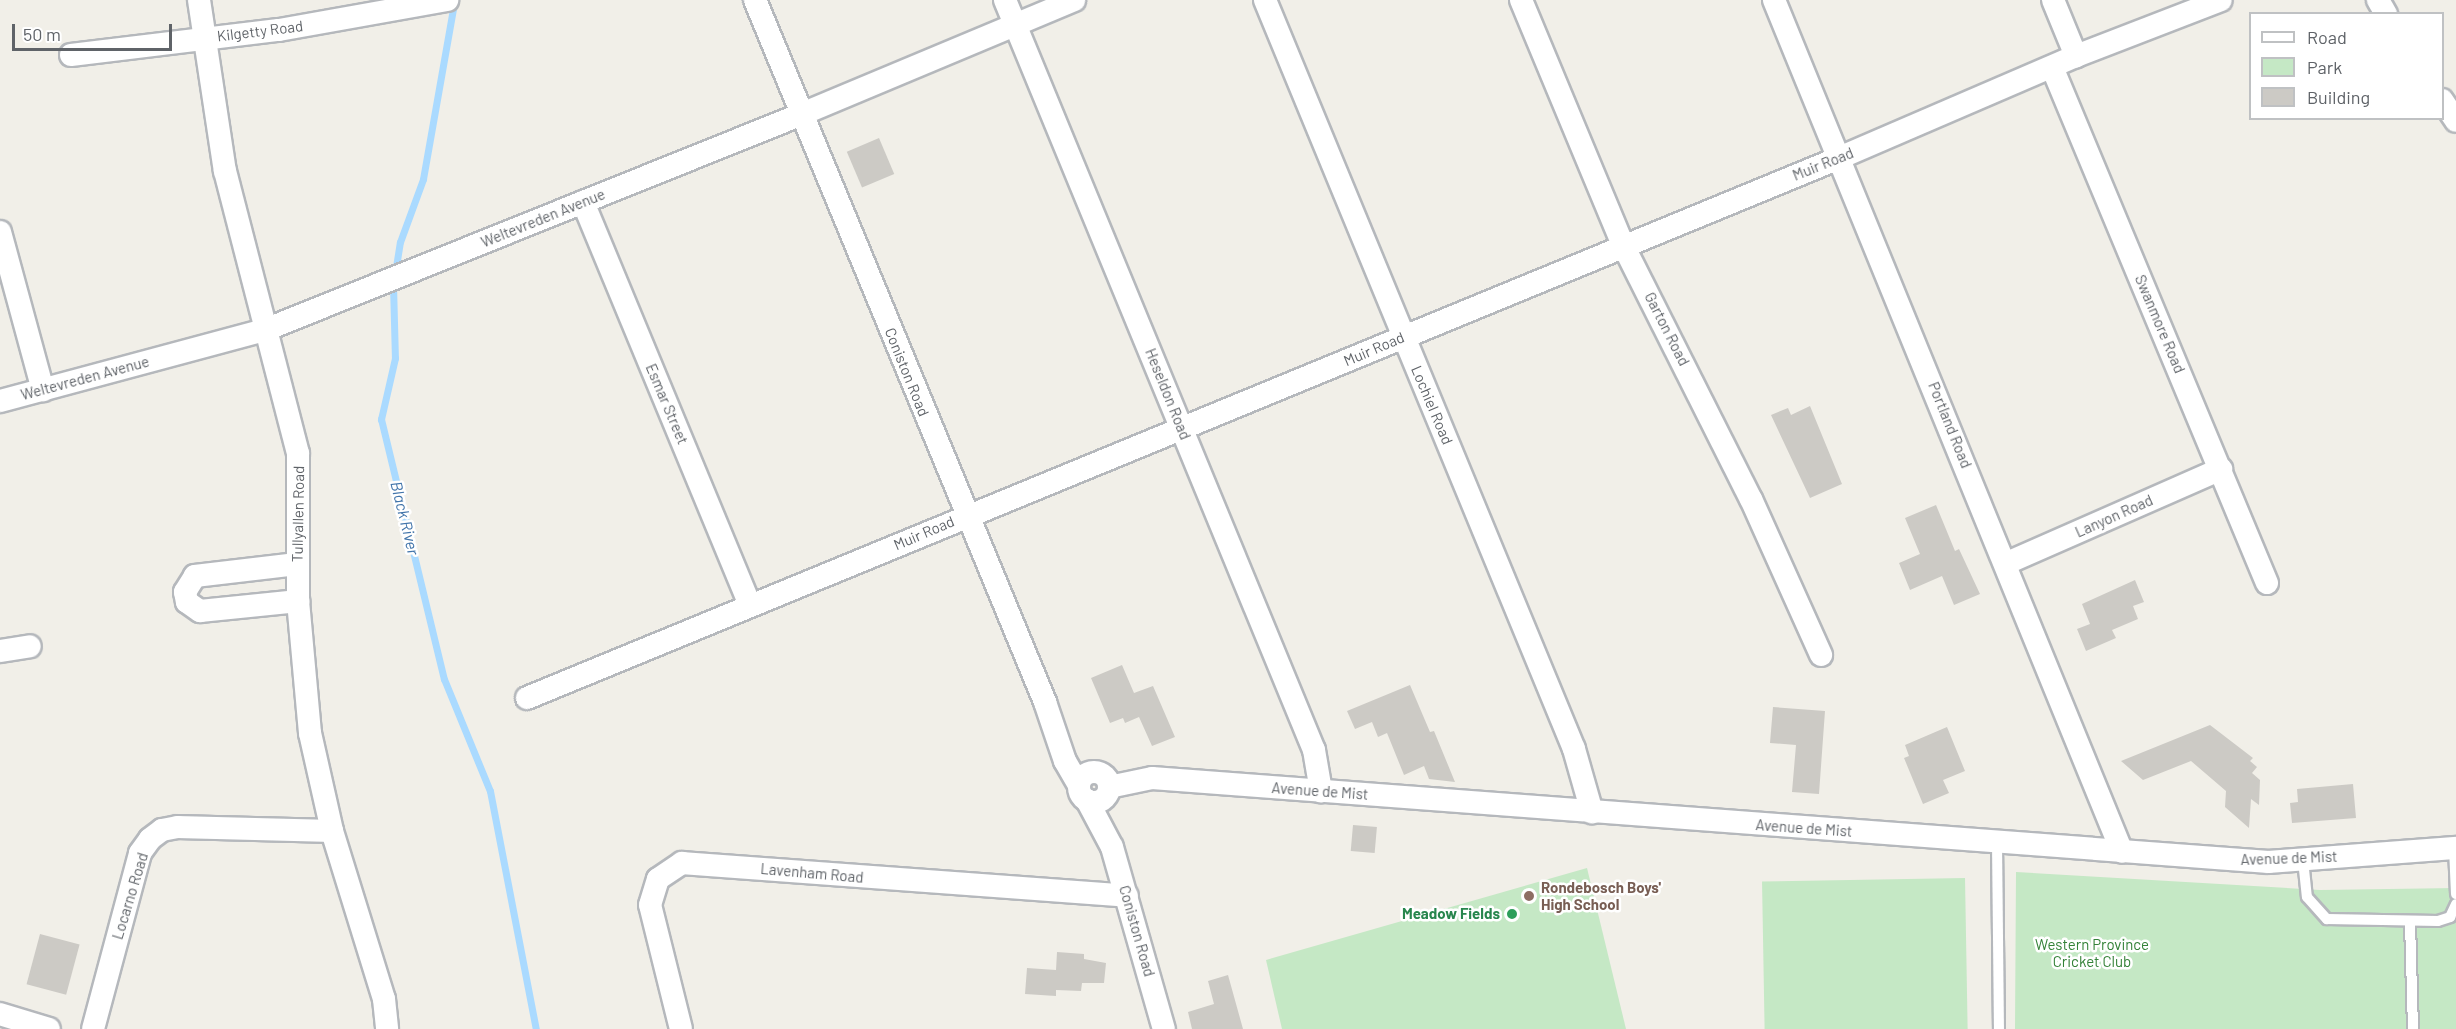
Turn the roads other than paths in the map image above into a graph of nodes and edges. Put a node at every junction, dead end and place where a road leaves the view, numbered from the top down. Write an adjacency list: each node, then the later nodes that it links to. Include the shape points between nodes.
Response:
1 (199, 0): 12 (street, Tullyallen Road)
2 (755, 0): 17 (street, Coniston Road)
3 (1005, 0): 11 (street, Heseldon Road)
4 (1074, 0): 11 (street, Weltevreden Avenue)
5 (1265, 0): 24 (street, Lochiel Road)
6 (1521, 0): 22 (street, Garton Road)
7 (1774, 0): 19 (street, Portland Road)
8 (2053, 0): 14 (street)
9 (2221, 0): 14 (street, Muir Road)
10 (441, 2): 12 (street, Kilgetty Road, via 279,30)
11 (1015, 24): 17 (street, Weltevreden Avenue); 27 (street, Heseldon Road)
12 (204, 38): 13 (street, Kilgetty Road); 23 (street, Tullyallen Road, via 225,171)
13 (71, 55)
14 (2076, 56): 15 (street, Muir Road)
15 (2052, 67): 19 (street, Muir Road); 28 (street, Swanmore Road)
16 (2444, 103): 18 (street)
17 (802, 114): 20 (street, Weltevreden Avenue); 29 (street, Coniston Road)
18 (2456, 121)
19 (1839, 158): 22 (street, Muir Road); 30 (street, Portland Road)
20 (583, 202): 23 (street, Weltevreden Avenue); 34 (street, Esmar Street)
21 (0, 232): 25 (street)
22 (1623, 245): 24 (street, Muir Road); 37 (street, Garton Road, via 1751,499)
23 (265, 330): 25 (street, Weltevreden Avenue); 31 (street, Tullyallen Road, via 298,453)
24 (1404, 337): 27 (street, Muir Road); 41 (street, Lochiel Road, via 1574,749)
25 (43, 390): 26 (street, Weltevreden Avenue)
26 (0, 401)
27 (1183, 430): 29 (street, Muir Road); 40 (street, Heseldon Road, via 1314,750)
28 (2221, 469): 30 (street, Lanyon Road); 32 (street, Swanmore Road)
29 (966, 516): 34 (street, Muir Road); 39 (street, Coniston Road, via 1068,769)
30 (2007, 563): 45 (street, Portland Road)
31 (297, 564): 33 (street, Tullyallen Road); 33 (street, via 195,576 185,592 187,602 200,611)
32 (2267, 583)
33 (298, 601): 42 (street, Tullyallen Road, via 310,733)
34 (750, 606): 38 (street, Muir Road)
35 (30, 646): 36 (street)
36 (0, 651)
37 (1821, 655)
38 (528, 699)
39 (1095, 786): 40 (street, Avenue de Mist, via 1131,771 1152,778); 48 (street, Coniston Road)
40 (1321, 791): 41 (street, Avenue de Mist)
41 (1592, 812): 43 (street, Avenue de Mist)
42 (332, 831): 53 (street, Locarno Road, via 178,827 162,830 150,839 140,854); 54 (street, Tullyallen Road, via 384,999)
43 (1997, 843): 45 (street, Avenue de Mist); 57 (lane)
44 (2455, 848): 46 (street, Avenue de Mist); 47 (lane)
45 (2122, 852): 46 (street, Avenue de Mist, via 2269,862)
46 (2303, 860): 50 (lane, via 2307,897 2326,919)
47 (2456, 894)
48 (1127, 896): 55 (street, Lavenham Road, via 682,863 658,879 650,905); 56 (street, Coniston Road)
49 (2456, 904): 50 (lane, via 2446,919)
50 (2410, 922): 58 (lane)
51 (0, 1014): 52 (street)
52 (49, 1029)
53 (93, 1029)
54 (387, 1029)
55 (681, 1029)
56 (1164, 1029)
57 (1999, 1029)
58 (2413, 1029)

